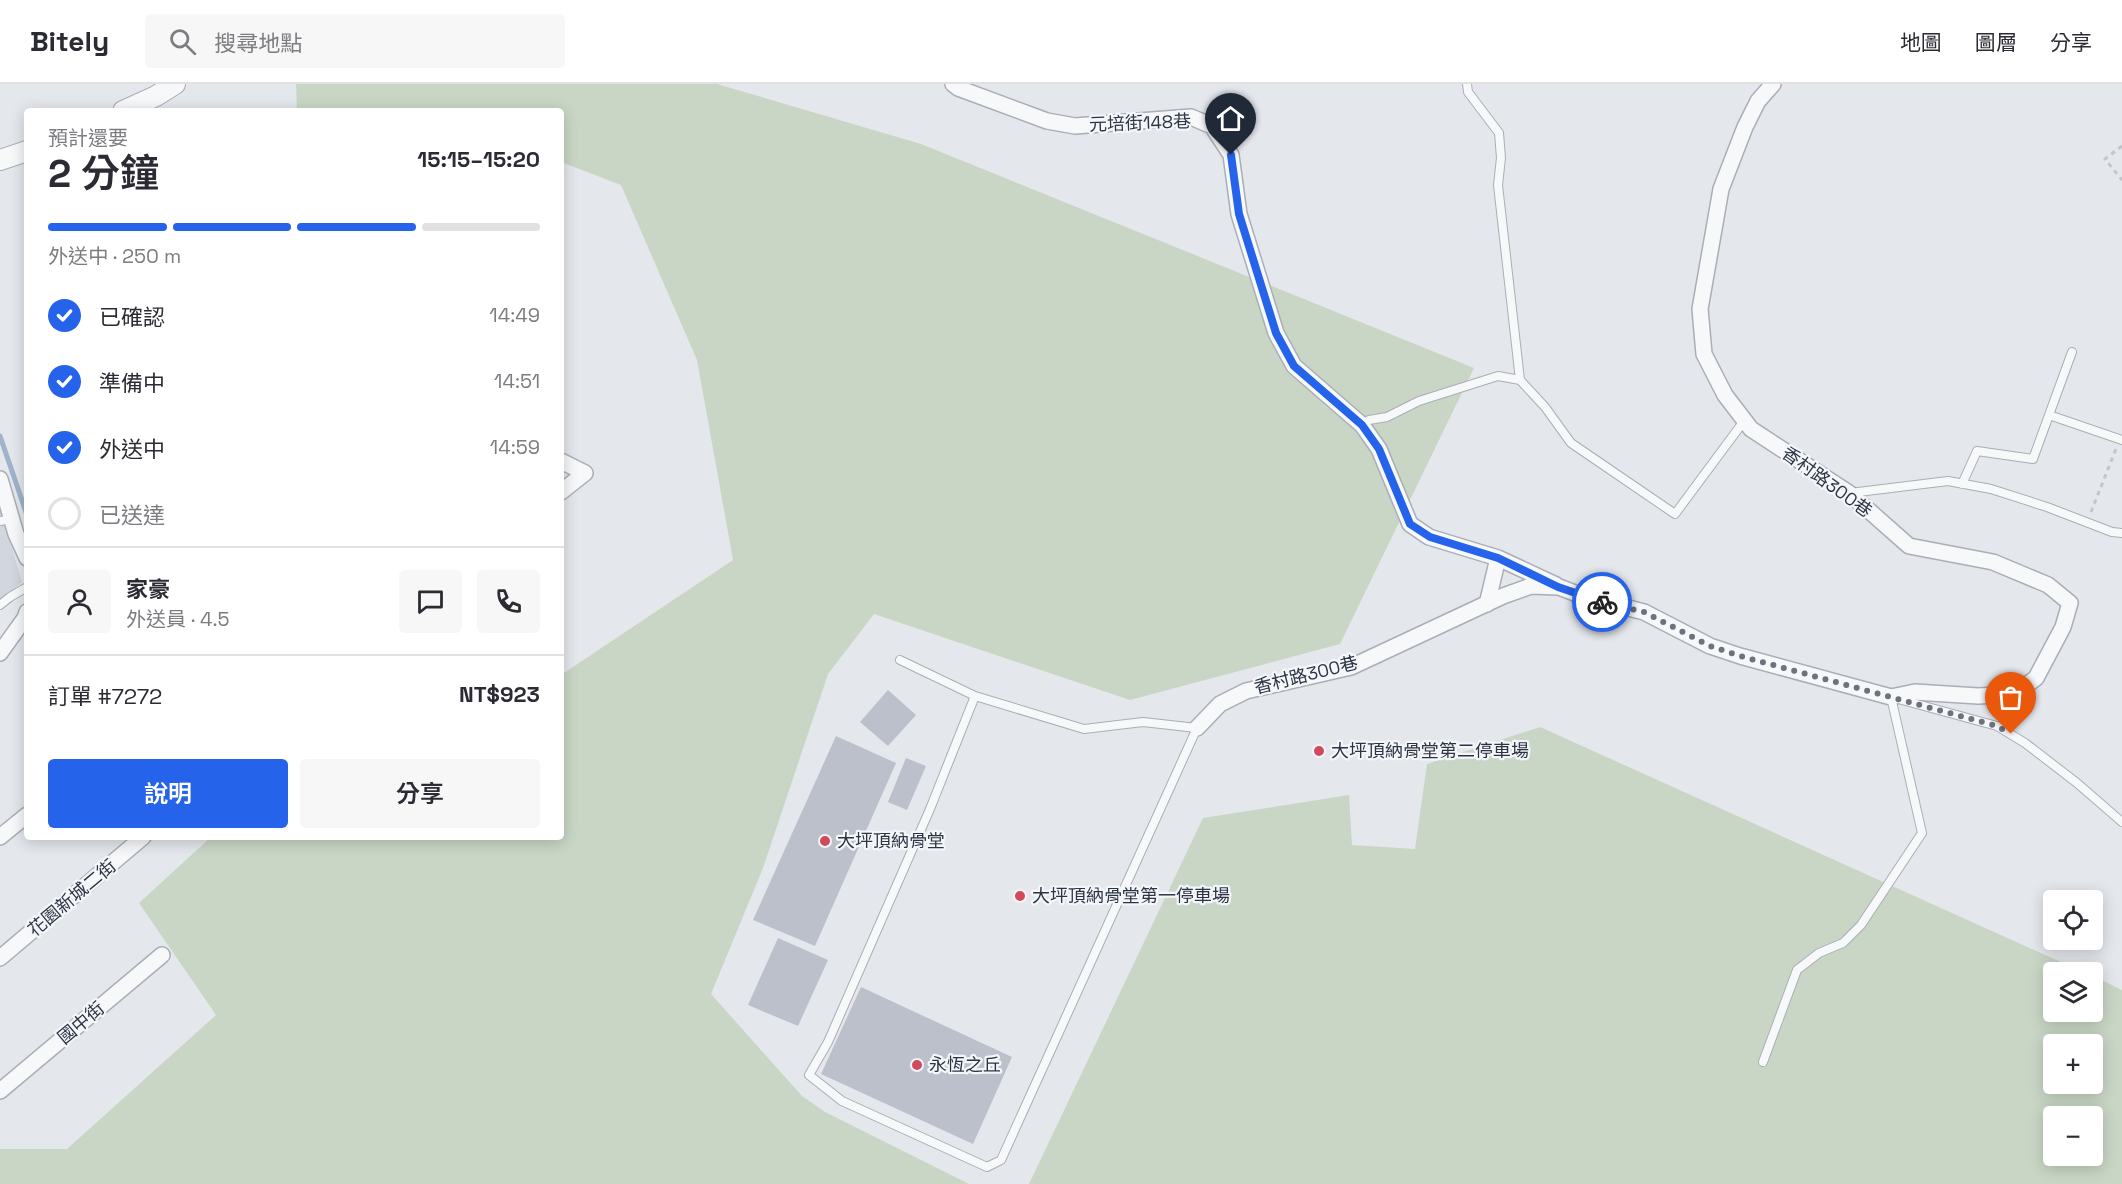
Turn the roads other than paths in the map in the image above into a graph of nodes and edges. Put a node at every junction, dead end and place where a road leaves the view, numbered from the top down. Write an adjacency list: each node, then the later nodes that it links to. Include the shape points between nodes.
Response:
1 (175, 84): 5 (street)
2 (954, 84): 12 (street, 元培街148巷, via 1047,121 1075,126 1191,117 1212,126 1231,155 1239,214 1276,333 1294,366)
3 (1467, 84): 9 (lane, via 1468,92 1499,133 1498,185)
4 (1773, 84): 11 (street, 香村路300巷, via 1758,101 1745,127 1721,189 1700,309 1704,354)
5 (130, 108)
6 (24, 152): 7 (street)
7 (0, 160)
8 (2072, 352): 10 (lane)
9 (1520, 380): 11 (lane, via 1571,443 1675,514); 12 (lane, via 1498,376 1419,401)
10 (2049, 416): 13 (lane); 16 (lane, via 2033,459 1977,451)
11 (1744, 421): 18 (street, 香村路300巷, via 1750,429)
12 (1362, 425): 22 (street, 元培街148巷, via 1379,449 1410,524 1430,537)
13 (2121, 439)
14 (564, 462): 17 (street, via 585,473)
15 (0, 479): 19 (street)
16 (1962, 484): 18 (lane, via 1948,481); 20 (lane, via 1991,489)
17 (564, 490)
18 (1849, 493): 31 (street, 香村路300巷, via 1909,546 1993,562 2048,585 2070,603 2063,627 2036,678 2015,694 1915,692)
19 (6, 520): 21 (street)
20 (2122, 533)
21 (24, 553)
22 (1498, 558): 23 (street, 元培街148巷); 25 (street)
23 (1558, 587): 25 (street, 香村路300巷, via 1531,586); 31 (street, 香村路300巷, via 1644,612 1710,646)
24 (24, 589): 26 (lane)
25 (1487, 604): 32 (street, 香村路300巷, via 1351,667 1246,691 1220,704)
26 (0, 605)
27 (24, 619): 28 (street)
28 (0, 653)
29 (900, 660): 30 (lane)
30 (975, 696): 32 (lane, via 1084,729 1143,722); 32 (lane, via 828,1042 809,1075 842,1101 987,1167 1001,1160)
31 (1891, 698): 34 (lane, via 1997,726 2060,769); 39 (lane, via 1922,833 1861,925 1843,942 1797,970)
32 (1197, 728)
33 (24, 817): 35 (street)
34 (2122, 822)
35 (0, 837)
36 (139, 840): 38 (street, 花園新城二街)
37 (162, 955): 40 (street, 國中街)
38 (0, 958)
39 (1763, 1062)
40 (0, 1091)

